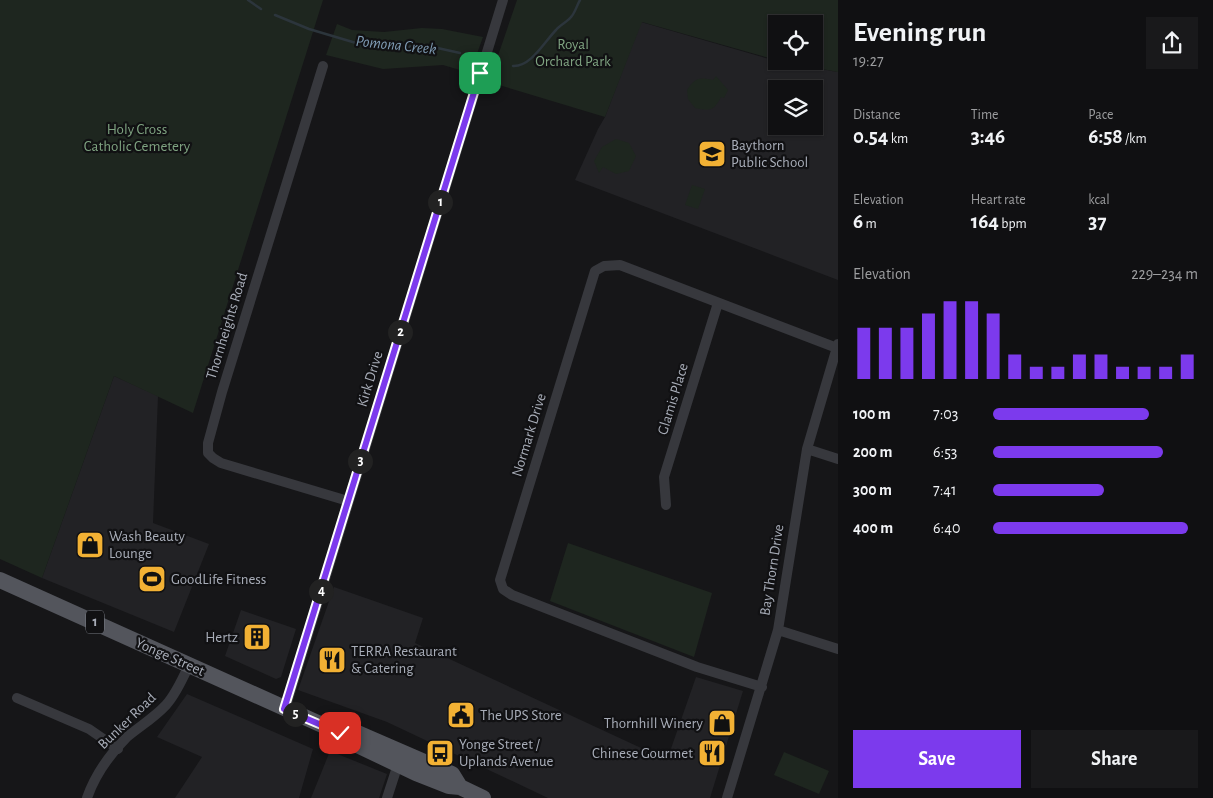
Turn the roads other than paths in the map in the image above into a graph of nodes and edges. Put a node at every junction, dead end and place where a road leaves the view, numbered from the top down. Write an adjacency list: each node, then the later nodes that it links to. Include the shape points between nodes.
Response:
1 (503, 0): 7 (street, Kirk Drive)
2 (323, 66): 7 (street, Thornheights Road, via 222,392 208,453 221,463)
3 (718, 303): 4 (street, Normark Drive); 8 (street, Glamis Place, via 664,477); 13 (street, Normark Drive, via 620,265 604,266 595,271 500,580 512,596 697,667)
4 (837, 346): 5 (street, Bay Thorn Drive)
5 (807, 449): 6 (street); 10 (street, Bay Thorn Drive)
6 (838, 460)
7 (348, 501): 15 (street, Kirk Drive)
8 (666, 505)
9 (0, 580): 12 (main road, Yonge Street / 1)
10 (778, 630): 11 (street); 13 (street, Bay Thorn Drive)
11 (838, 648)
12 (189, 665): 15 (main road, Yonge Street / 1); 16 (street, Bunker Road, via 167,704)
13 (762, 687): 21 (street, Bay Thorn Drive)
14 (17, 698): 16 (street, via 89,729)
15 (284, 709): 17 (main road, Yonge Street / 1, via 340,733 354,731)
16 (118, 749): 18 (street, Bunker Road, via 96,777)
17 (400, 758): 19 (street); 20 (main road, Yonge Street / 1, via 452,774 460,787)
18 (87, 798)
19 (387, 798)
20 (483, 798)
21 (728, 798)

